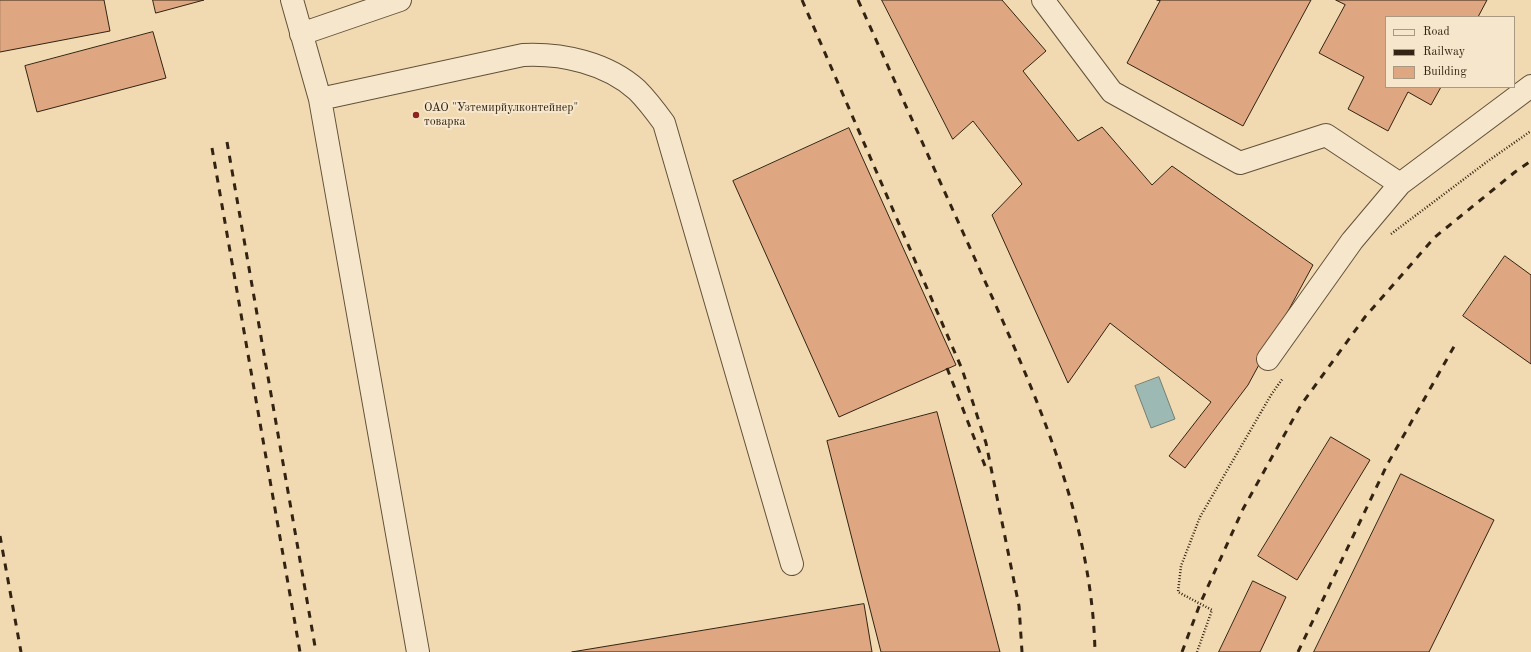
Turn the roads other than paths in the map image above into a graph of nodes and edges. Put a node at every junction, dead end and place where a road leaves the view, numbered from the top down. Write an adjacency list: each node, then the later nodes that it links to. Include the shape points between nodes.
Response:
1 (292, 0): 4 (lane)
2 (400, 0): 4 (lane)
3 (1043, 0): 7 (lane, via 1112,92 1240,163 1326,135)
4 (302, 34): 6 (lane)
5 (1531, 86): 7 (lane)
6 (320, 99): 9 (lane, via 523,55 543,54 582,61 618,77 636,90 664,123); 10 (lane)
7 (1400, 184): 8 (lane, via 1352,241)
8 (1268, 358)
9 (792, 564)
10 (418, 652)

